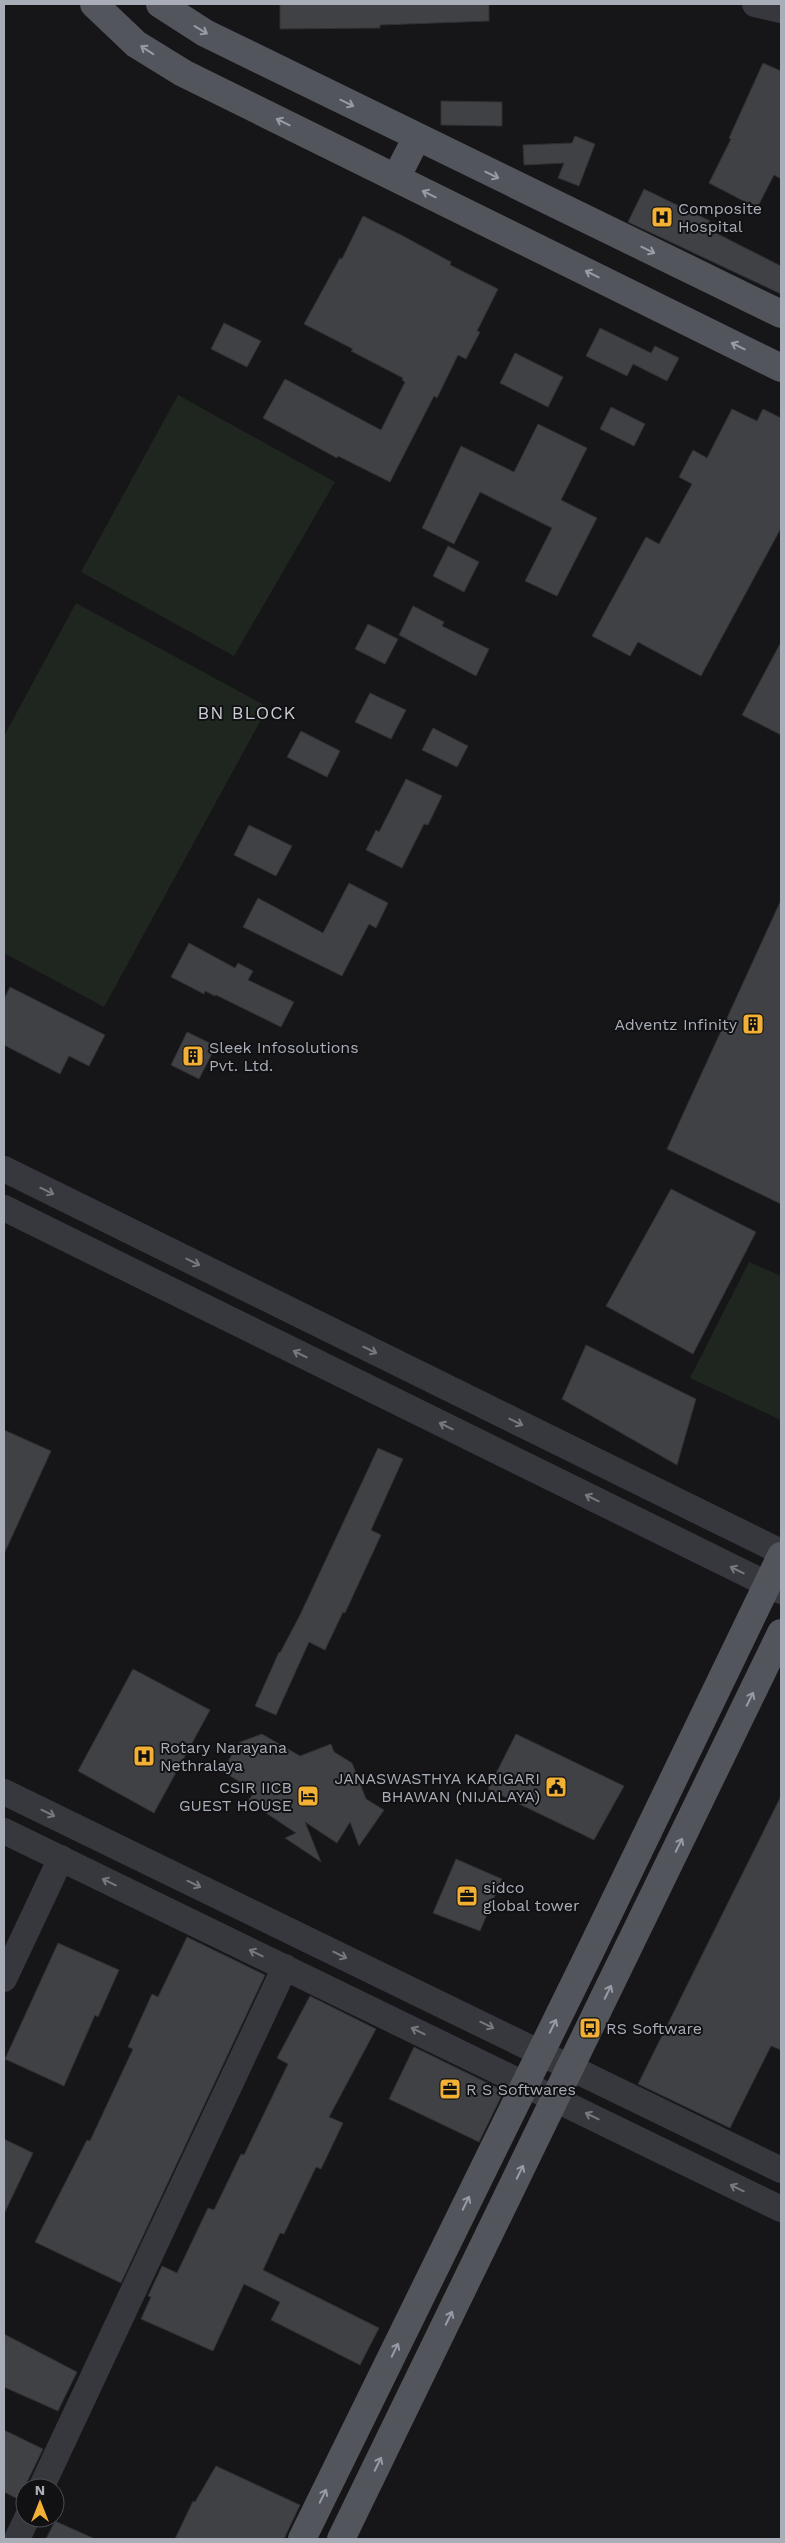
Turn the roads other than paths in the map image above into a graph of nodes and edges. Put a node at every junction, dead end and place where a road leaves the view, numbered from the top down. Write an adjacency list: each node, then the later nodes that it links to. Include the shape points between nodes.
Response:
1 (94, 4): 6 (main road, one-way to 1, via 183,73 136,44)
2 (160, 4): 5 (main road, one-way to 5, via 205,33)
3 (755, 4): 4 (street)
4 (781, 10)
5 (417, 137): 6 (main road); 7 (main road, one-way to 7)
6 (396, 178): 8 (main road, one-way to 6)
7 (781, 314)
8 (781, 368)
9 (4, 1169): 11 (street, one-way to 11)
10 (4, 1208): 12 (street, one-way to 10)
11 (781, 1554): 12 (main road)
12 (774, 1588): 19 (main road, one-way to 12)
13 (781, 1633): 20 (main road, one-way to 13)
14 (8, 1803): 19 (street, one-way to 19)
15 (4, 1831): 16 (street)
16 (61, 1858): 17 (street, one-way to 16); 18 (street)
17 (286, 1967): 21 (street, one-way to 17); 27 (street)
18 (4, 1980)
19 (541, 2052): 20 (street); 21 (main road)
20 (571, 2067): 22 (main road); 23 (street)
21 (524, 2083): 22 (street); 25 (main road, one-way to 21)
22 (556, 2098): 24 (street, one-way to 22); 26 (main road, one-way to 22)
23 (781, 2170)
24 (781, 2209)
25 (358, 2424): 26 (main road); 28 (main road, one-way to 25)
26 (390, 2438): 29 (main road, one-way to 26)
27 (46, 2478)
28 (302, 2539)
29 (341, 2539)

